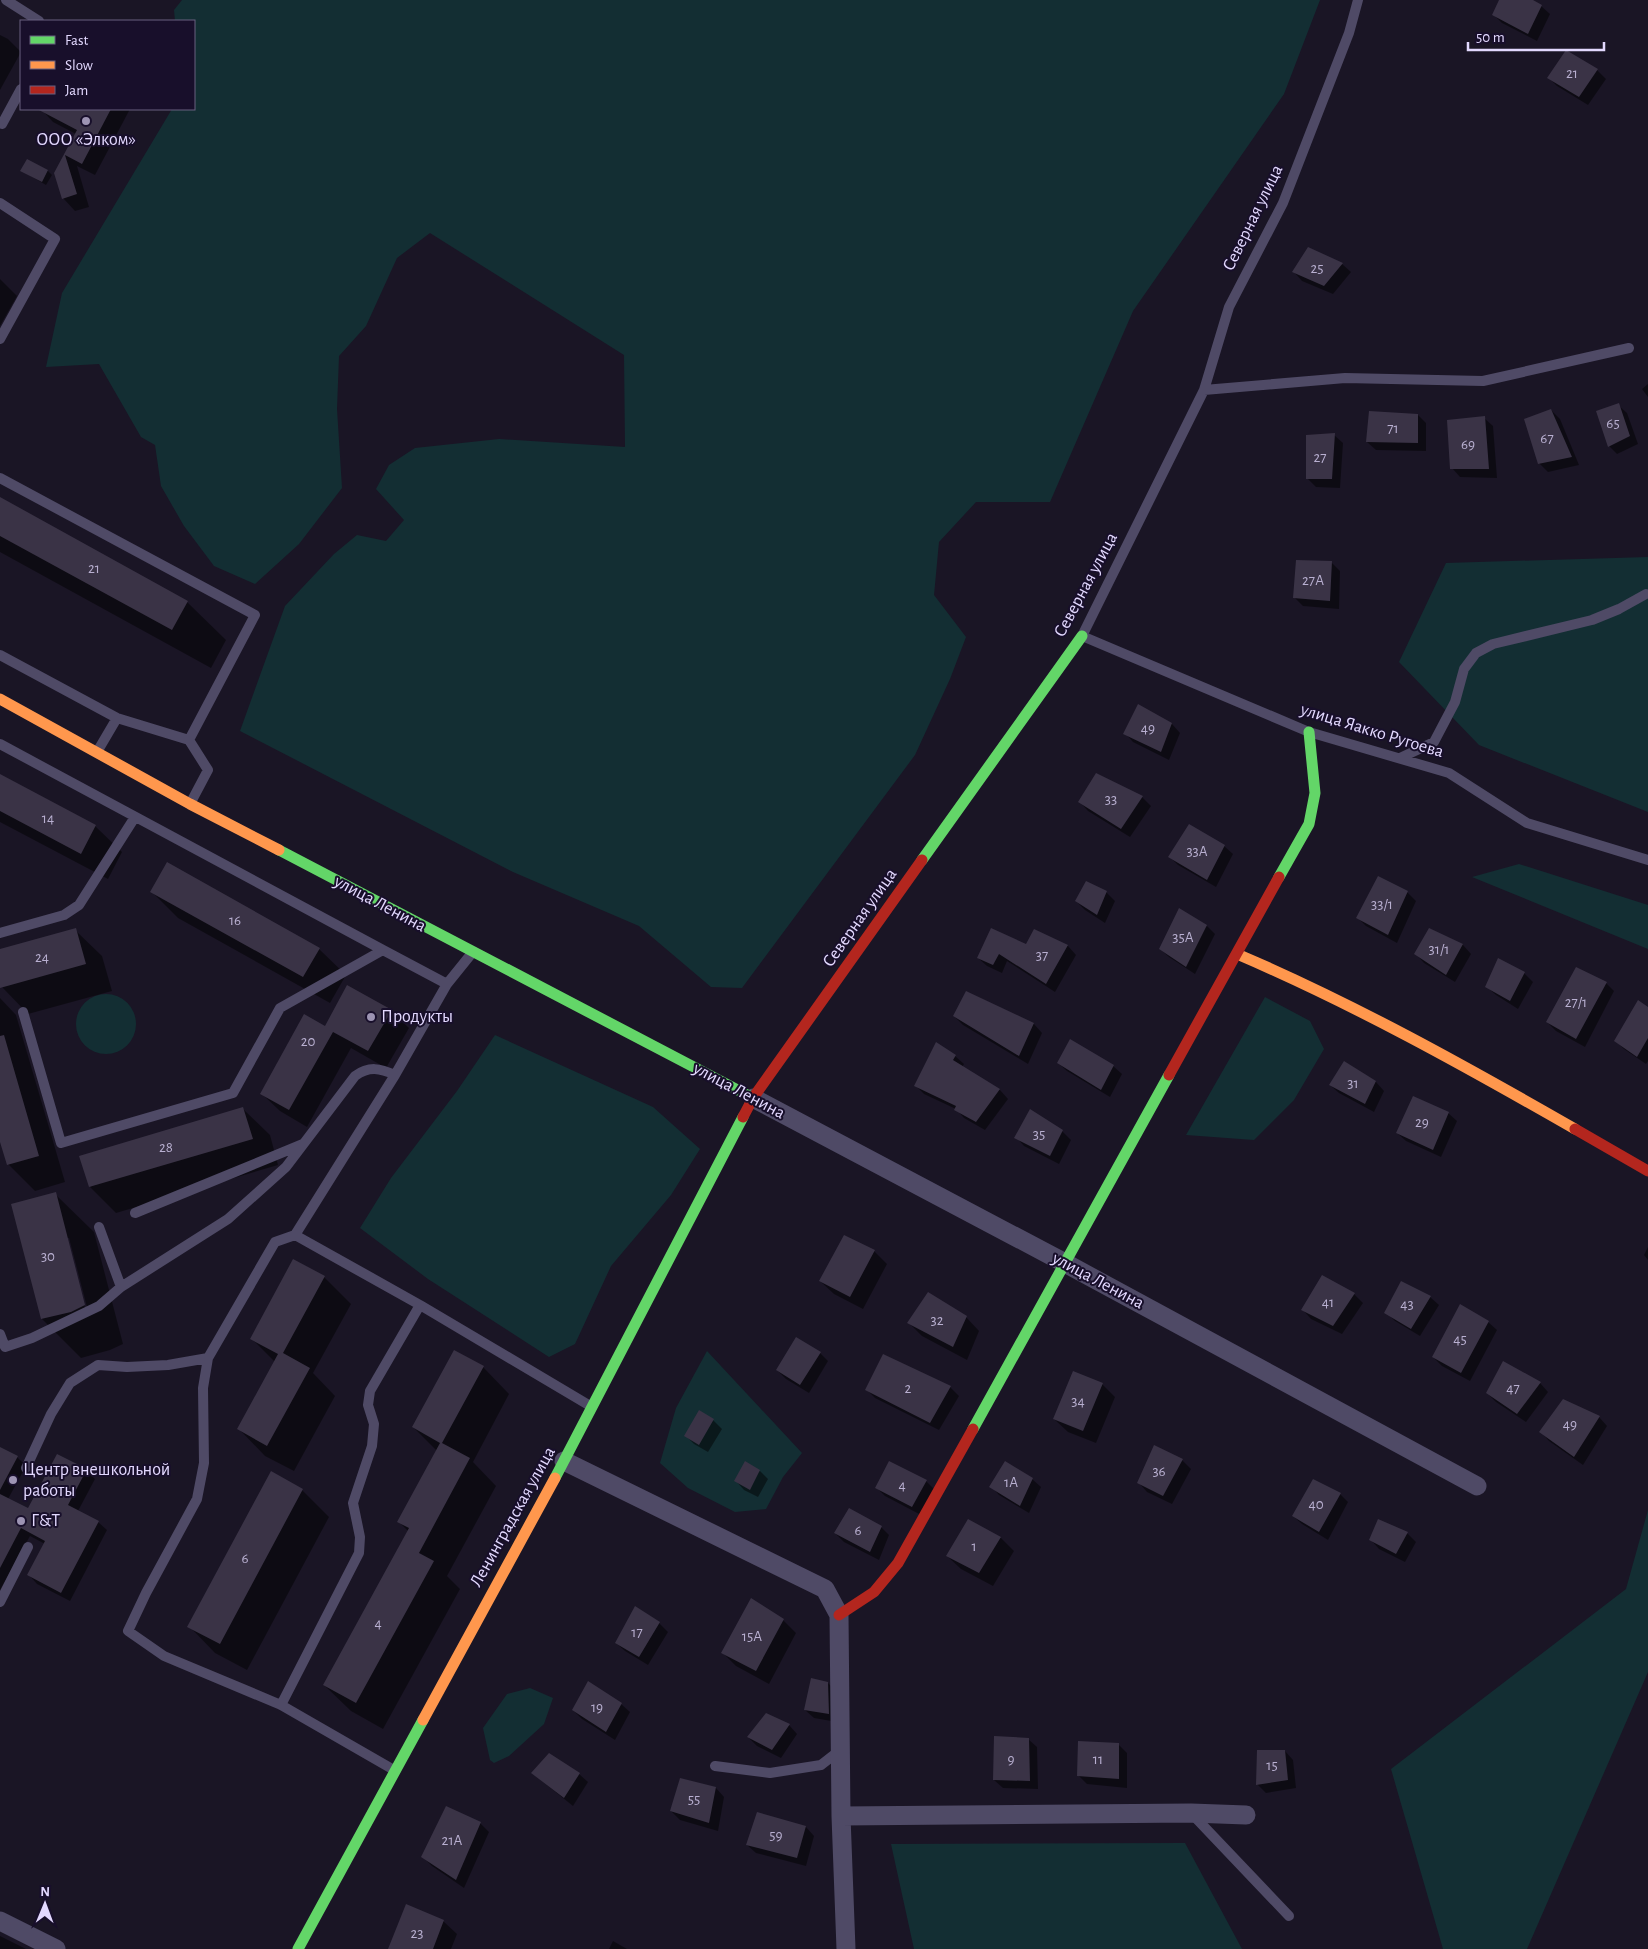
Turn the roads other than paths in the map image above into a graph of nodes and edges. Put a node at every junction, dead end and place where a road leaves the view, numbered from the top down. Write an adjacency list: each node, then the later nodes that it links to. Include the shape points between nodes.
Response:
1 (6, 0): 3 (lane)
2 (1358, 0): 9 (lane, Северная улица, via 1283,203 1228,307)
3 (37, 20)
4 (20, 91): 5 (lane)
5 (0, 123)
6 (0, 203): 7 (lane, via 55,239)
7 (0, 338)
8 (1629, 348): 9 (lane, via 1483,381 1345,378)
9 (1204, 390): 12 (lane, Северная улица)
10 (0, 478): 17 (lane, via 255,614)
11 (1646, 594): 20 (lane, via 1592,620 1493,644 1476,652 1464,669 1455,702 1434,742)
12 (1082, 636): 16 (lane, улица Яакко Ругоева); 31 (street, Северная улица)
13 (0, 655): 15 (lane)
14 (0, 699): 19 (street, улица Ленина)
15 (117, 718): 17 (lane); 19 (lane)
16 (1309, 732): 20 (lane, улица Яакко Ругоева); 27 (street, via 1315,793 1309,824)
17 (189, 740): 21 (lane, via 208,770)
18 (0, 744): 22 (lane)
19 (97, 752): 21 (street, улица Ленина)
20 (1400, 758): 23 (lane, улица Яакко Ругоева, via 1449,773 1527,823)
21 (190, 804): 26 (street, улица Ленина)
22 (135, 817): 24 (lane, via 79,905 64,916); 25 (lane)
23 (1648, 860)
24 (0, 933)
25 (383, 950): 28 (lane); 29 (lane, via 280,1008 233,1093 61,1143)
26 (472, 953): 28 (lane); 31 (street, улица Ленина)
27 (1237, 954): 33 (street, via 1288,974 1415,1040); 37 (street)
28 (447, 984): 30 (lane)
29 (23, 1012)
30 (395, 1074): 32 (lane, via 381,1069 364,1070 355,1076); 36 (lane)
31 (753, 1098): 37 (street, улица Ленина); 42 (street, Ленинградская улица)
32 (304, 1144): 34 (lane); 38 (lane, via 286,1167 228,1219)
33 (1648, 1171)
34 (135, 1213)
35 (100, 1227): 38 (lane)
36 (295, 1235): 39 (lane); 41 (lane, via 275,1242)
37 (1065, 1263): 45 (street, улица Ленина); 48 (street, via 898,1563 874,1592)
38 (121, 1286): 40 (lane, via 99,1306 32,1338 5,1347)
39 (420, 1304): 42 (lane); 49 (lane, via 370,1391 368,1405 374,1424 372,1446 353,1504 360,1537 359,1553)
40 (0, 1334)
41 (208, 1358): 44 (lane, via 168,1365 98,1365 70,1383 51,1414); 49 (lane, via 203,1388 204,1463 197,1499 128,1631 164,1656)
42 (592, 1406): 43 (street, Ленинградская улица)
43 (564, 1461): 48 (street, via 825,1589); 52 (street, Ленинградская улица)
44 (26, 1468)
45 (1478, 1486)
46 (28, 1547): 47 (lane)
47 (0, 1602)
48 (839, 1614): 50 (street)
49 (281, 1705): 52 (lane)
50 (839, 1751): 51 (lane, via 821,1766 770,1773); 55 (street)
51 (715, 1766)
52 (394, 1770): 59 (street, Ленинградская улица)
53 (1191, 1813): 54 (street); 55 (street); 56 (lane)
54 (1246, 1815)
55 (841, 1816): 60 (street)
56 (1289, 1916)
57 (0, 1921): 58 (street)
58 (56, 1949)
59 (298, 1949)
60 (846, 1949)

